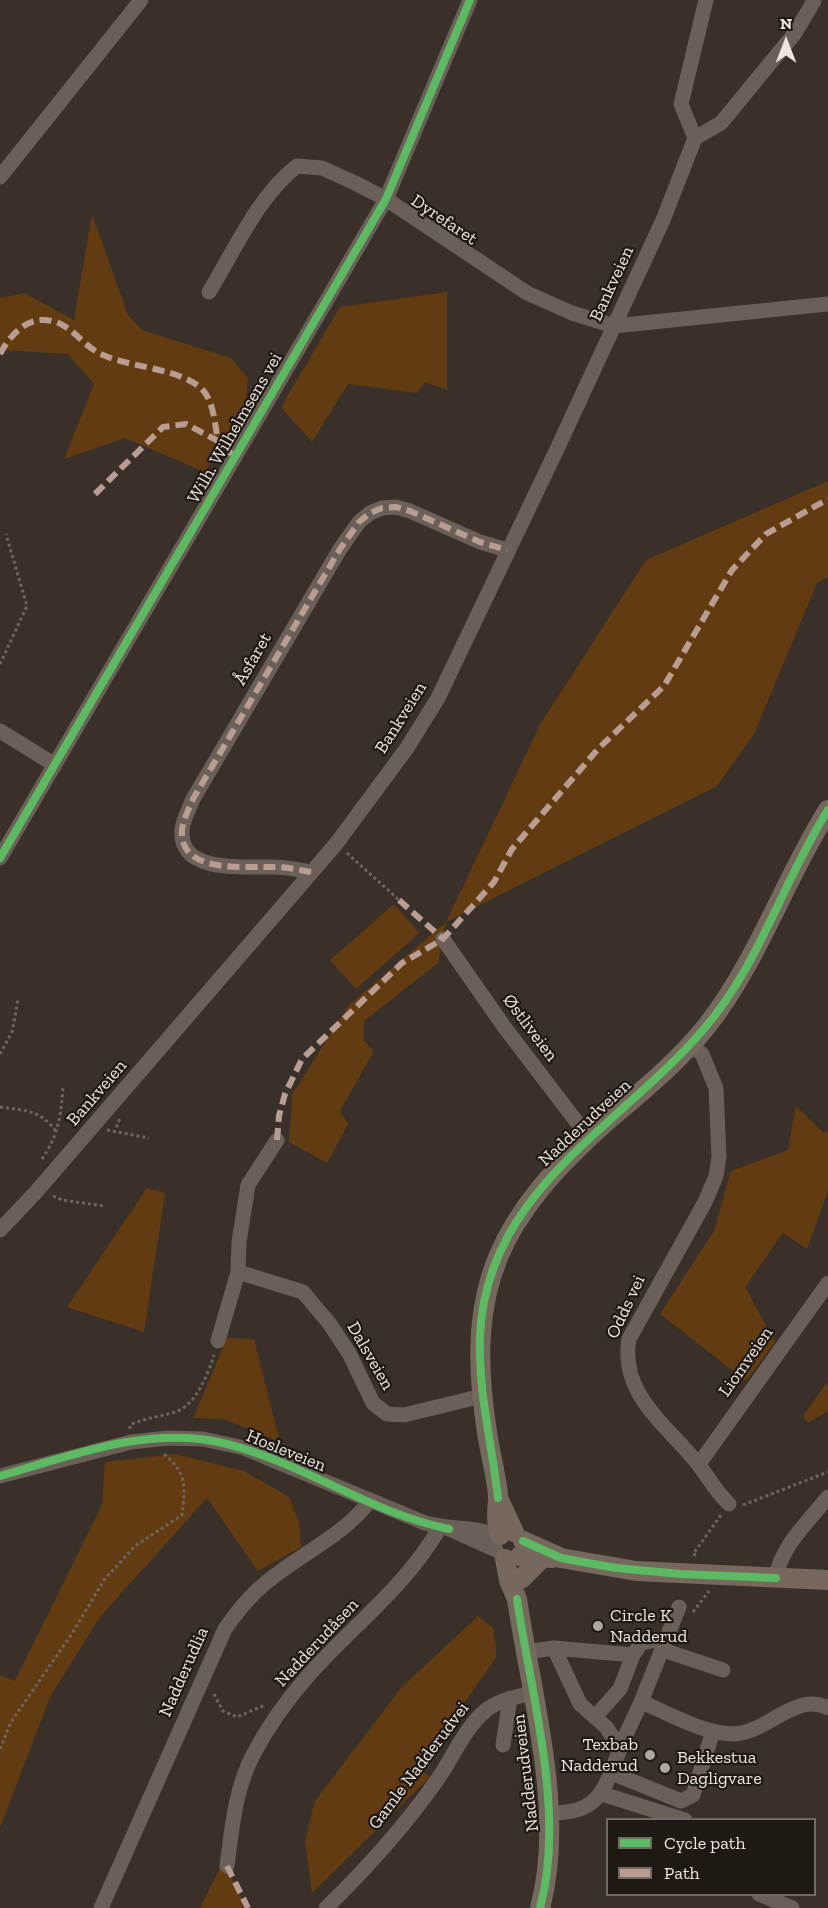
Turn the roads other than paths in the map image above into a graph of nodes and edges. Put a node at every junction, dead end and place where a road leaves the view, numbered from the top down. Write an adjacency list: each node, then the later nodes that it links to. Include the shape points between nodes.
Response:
1 (141, 0): 6 (street)
2 (470, 0): 7 (street, Wilh. Wilhelmsens vei)
3 (706, 0): 5 (street, via 681,104)
4 (814, 1): 5 (street, via 795,33 721,123)
5 (694, 138): 10 (street, Bankveien, via 663,220)
6 (0, 177)
7 (386, 199): 8 (street, Dyrefaret, via 322,168 297,166 267,197); 10 (street, Dyrefaret, via 527,293); 13 (street, Wilh. Wilhelmsens vei)
8 (209, 291)
9 (828, 304): 10 (street, Dyrefaret)
10 (614, 326): 11 (street, Bankveien)
11 (507, 550): 16 (street, Bankveien, via 438,698 407,748); 16 (street, Åsfaret, via 396,507 370,513 340,549 193,800 182,831 191,854 216,866)
12 (0, 731): 13 (street)
13 (55, 765): 15 (street, Wilh. Wilhelmsens vei)
14 (828, 810): 18 (main road, Nadderudveien, via 742,975 725,1003)
15 (0, 858)
16 (311, 872): 21 (street, Bankveien)
17 (443, 939): 19 (street, Østliveien)
18 (690, 1044): 19 (main road, Nadderudveien); 26 (street, Odds vei, via 702,1054 716,1088 716,1176 629,1339 626,1354 638,1395)
19 (589, 1138): 25 (main road, Nadderudveien, via 540,1186 500,1254 483,1307)
20 (277, 1140): 22 (street, via 249,1185)
21 (0, 1230)
22 (238, 1272): 24 (street); 25 (street, Dalsveien, via 303,1292 349,1353 373,1403 387,1414 404,1415)
23 (828, 1283): 26 (street, Liomveien)
24 (218, 1341)
25 (482, 1396): 32 (main road, Nadderudveien)
26 (699, 1464): 30 (street, Odds vei)
27 (0, 1476): 29 (street, Hosleveien, via 131,1442 187,1438 221,1442 269,1458)
28 (828, 1497): 35 (street, via 783,1554)
29 (369, 1502): 31 (street, Hosleveien); 59 (street, Nadderudlia, via 262,1585 225,1629)
30 (729, 1504)
31 (444, 1528): 32 (street, Hosleveien, via 467,1528); 57 (street, Nadderudåsen, via 388,1598 308,1675 266,1734 240,1786)
32 (509, 1546): 33 (main road, Hosleveien); 34 (main road, Hosleveien); 36 (main road, Nadderudveien); 38 (main road, Nadderudveien, via 508,1580)
33 (561, 1558): 34 (main road, Hosleveien); 35 (main road, Hosleveien, via 636,1571)
34 (541, 1559): 36 (main road)
35 (776, 1578): 37 (main road, Hosleveien)
36 (521, 1579): 38 (main road, Nadderudveien)
37 (828, 1580)
38 (517, 1599): 42 (main road, Nadderudveien)
39 (679, 1607): 40 (street)
40 (665, 1644): 43 (street, via 641,1643); 44 (street); 47 (street)
41 (554, 1648): 42 (street); 43 (street); 49 (street, via 580,1704)
42 (525, 1652): 45 (main road, Nadderudveien)
43 (633, 1655): 49 (street, via 620,1689)
44 (723, 1670)
45 (531, 1693): 46 (street, Gamle Nadderudvei); 55 (main road, Nadderudveien)
46 (510, 1698): 51 (street); 60 (street, Gamle Nadderudvei, via 483,1712 435,1783)
47 (641, 1702): 50 (street); 52 (street)
48 (828, 1708): 50 (street, via 815,1702 803,1704 758,1729 733,1734)
49 (595, 1717): 52 (street)
50 (713, 1731): 53 (street, via 693,1796 681,1801)
51 (503, 1745)
52 (620, 1748): 53 (street)
53 (612, 1773): 54 (street)
54 (602, 1794): 55 (street, via 587,1808 567,1814); 56 (street)
55 (549, 1813): 61 (main road, Nadderudveien, via 548,1859)
56 (679, 1818)
57 (227, 1866)
58 (764, 1896): 62 (street)
59 (101, 1908)
60 (326, 1908)
61 (540, 1908)
62 (792, 1908)

